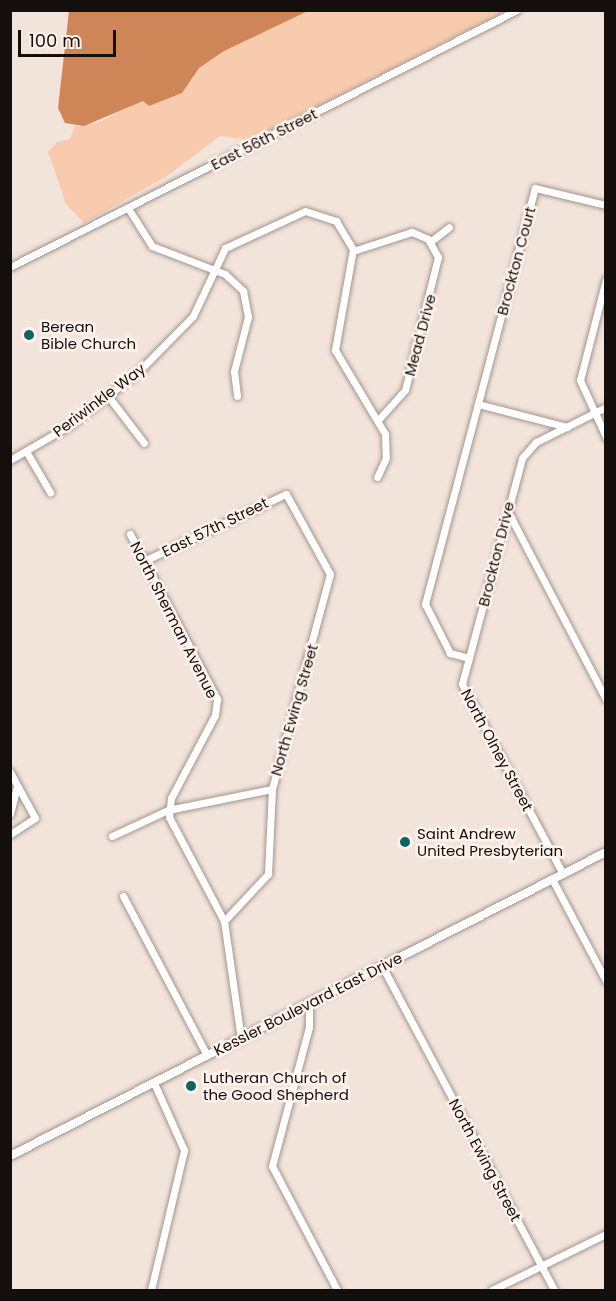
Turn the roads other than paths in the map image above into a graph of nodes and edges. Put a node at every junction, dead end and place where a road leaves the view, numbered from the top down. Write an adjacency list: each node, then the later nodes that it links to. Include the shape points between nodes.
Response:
1 (517, 10): 3 (street, East 56th Street)
2 (606, 205): 12 (street, Brockton Court, via 535,188)
3 (128, 208): 7 (street, East 56th Street); 8 (street, via 152,246)
4 (449, 227): 5 (street)
5 (430, 242): 6 (street, via 409,232); 15 (street, Mead Drive, via 438,266 412,368 402,399)
6 (353, 251): 8 (street, Periwinkle Way, via 338,223 305,211 230,244); 15 (street, via 335,350)
7 (10, 267)
8 (212, 269): 10 (street, Periwinkle Way, via 188,323); 11 (street, via 235,281 248,305 234,370)
9 (606, 279): 14 (street, via 580,380)
10 (108, 396): 18 (street); 19 (street, Periwinkle Way)
11 (237, 396)
12 (478, 404): 16 (street); 27 (street, Brockton Court, via 425,604 450,652)
13 (606, 407): 14 (street)
14 (593, 413): 16 (street); 17 (street)
15 (378, 420): 21 (street, via 387,449)
16 (567, 427): 24 (street, Brockton Drive, via 526,452)
17 (606, 437)
18 (144, 443)
19 (26, 451): 20 (street, Periwinkle Way); 22 (street)
20 (10, 460)
21 (376, 477)
22 (50, 492)
23 (286, 494): 26 (street, East 57th Street); 31 (street, North Ewing Street, via 330,581)
24 (507, 510): 27 (street, Brockton Drive); 28 (street)
25 (130, 534): 26 (street, North Sherman Avenue)
26 (144, 561): 32 (street, North Sherman Avenue, via 217,700)
27 (469, 658): 37 (street, North Olney Street, via 462,684)
28 (606, 699)
29 (10, 772): 30 (street)
30 (16, 781): 33 (street); 34 (street, via 34,818)
31 (272, 789): 32 (street); 40 (street, North Ewing Street, via 268,874)
32 (168, 810): 35 (street); 40 (street, via 171,824)
33 (10, 814)
34 (10, 834)
35 (112, 837)
36 (606, 852): 37 (main road, Kessler Boulevard East Drive)
37 (563, 874): 38 (main road, Kessler Boulevard East Drive)
38 (552, 879): 41 (main road, Kessler Boulevard East Drive); 42 (street)
39 (123, 896): 45 (street)
40 (224, 921): 44 (street)
41 (382, 966): 43 (main road, Kessler Boulevard East Drive); 49 (street, North Ewing Street)
42 (606, 981)
43 (309, 1004): 44 (main road, Kessler Boulevard East Drive); 51 (street, via 309,1027 272,1166)
44 (241, 1039): 45 (main road, Kessler Boulevard East Drive)
45 (207, 1055): 46 (main road, Kessler Boulevard East Drive)
46 (154, 1083): 47 (main road, Kessler Boulevard East Drive); 50 (street, via 184,1150)
47 (10, 1156)
48 (606, 1234): 49 (street)
49 (541, 1266): 52 (street); 53 (street, North Ewing Street)
50 (151, 1290)
51 (337, 1290)
52 (492, 1290)
53 (554, 1290)

